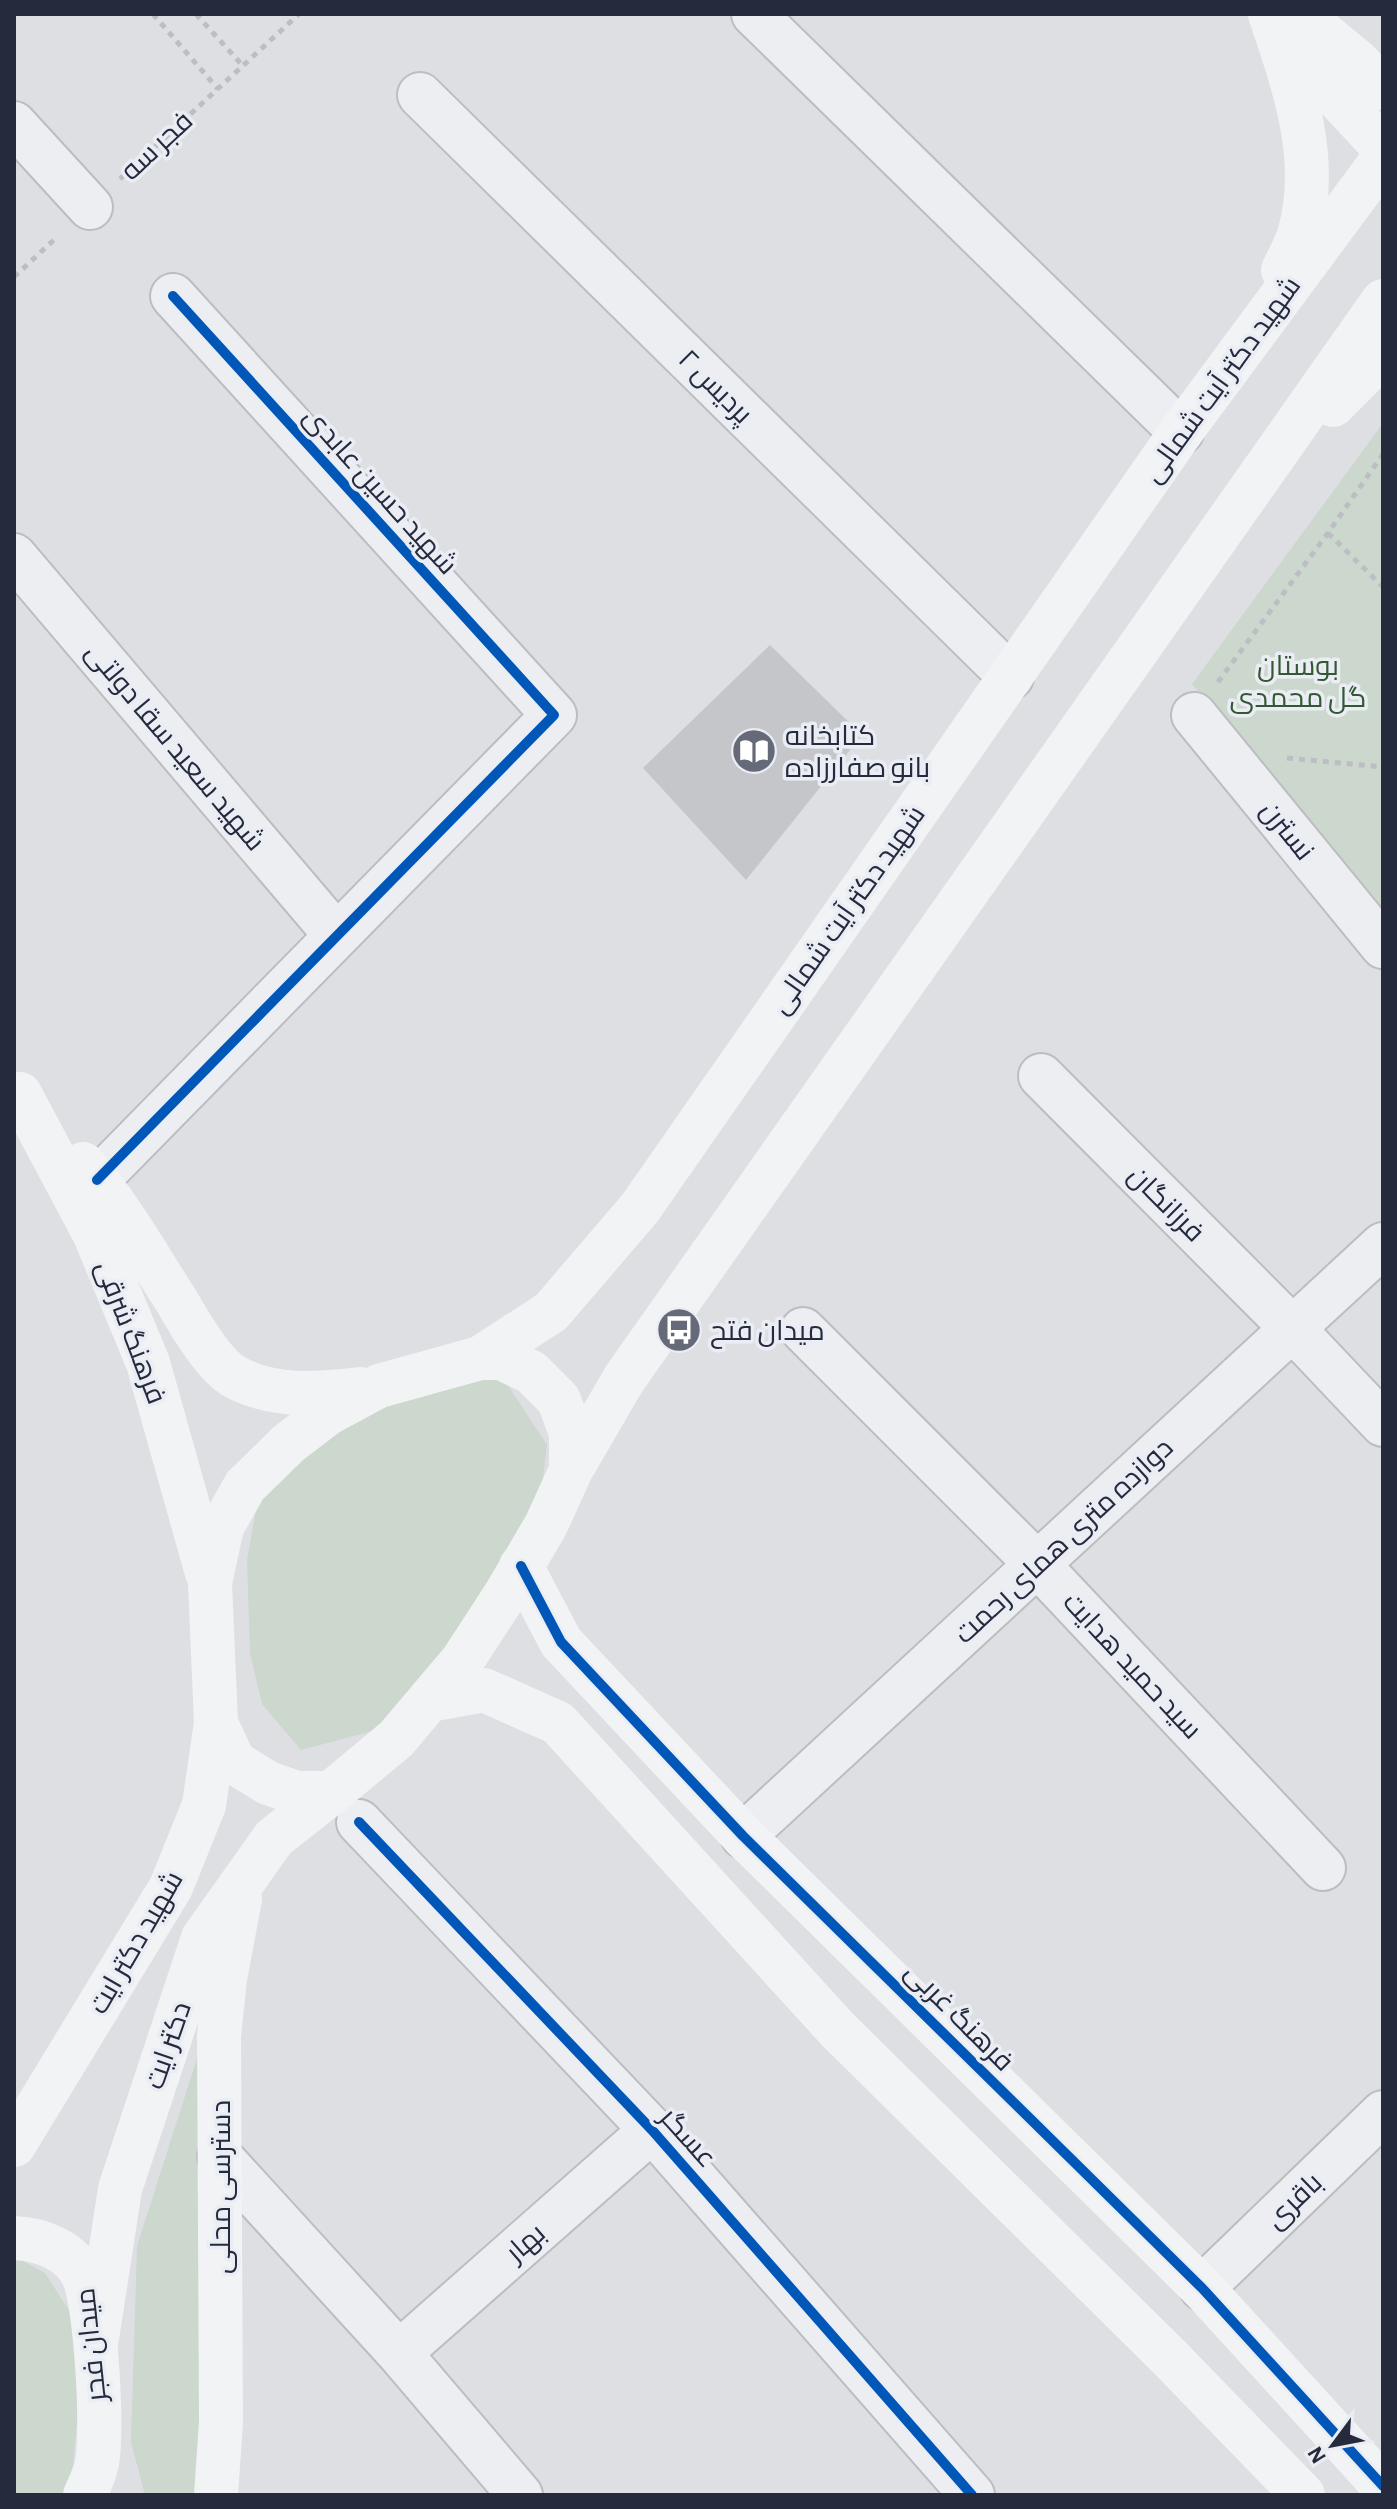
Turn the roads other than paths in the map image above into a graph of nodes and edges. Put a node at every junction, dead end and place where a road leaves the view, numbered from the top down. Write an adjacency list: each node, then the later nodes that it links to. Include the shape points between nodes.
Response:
1 (754, 14): 15 (street)
2 (1270, 14): 13 (main road, via 1298,98 1308,176 1300,231)
3 (1281, 14): 8 (main road, via 1329,89)
4 (1300, 14): 5 (main road)
5 (1383, 88)
6 (420, 95): 18 (street, پردیس ۲)
7 (14, 124): 10 (street)
8 (1383, 147)
9 (1383, 159): 13 (main road, شهید دکتر آیت شمالی)
10 (90, 207)
11 (173, 296): 20 (street, شهید حسین عابدی, via 554,715)
12 (1383, 301): 16 (main road)
13 (1260, 322): 15 (main road, شهید دکتر آیت شمالی)
14 (1383, 361): 16 (main road)
15 (1181, 432): 18 (main road, شهید دکتر آیت شمالی)
16 (1253, 486): 31 (main road, via 624,1379)
17 (14, 556): 20 (street, شهید سعید سقا دولتی)
18 (1011, 677): 28 (main road, شهید دکتر آیت شمالی, via 640,1208 551,1312)
19 (1194, 715): 21 (street, نسترن)
20 (337, 936): 24 (street)
21 (1383, 946)
22 (1041, 1076): 26 (street, فرزانگان)
23 (17, 1091): 24 (main road, فرهنگ شرقی); 34 (main road, فرهنگ شرقی, via 95,1235 148,1363)
24 (97, 1180): 29 (main road, فرهنگ شرقی, via 201,1341 232,1376 267,1389 312,1395)
25 (1383, 1245): 26 (street, دوازده متری همای رحمت)
26 (1293, 1329): 30 (street, فرزانگان); 32 (street, دوازده متری همای رحمت)
27 (803, 1330): 32 (street, سید حمید هدایت)
28 (480, 1358): 29 (main road); 31 (main road, via 501,1358 531,1372 559,1400 571,1434)
29 (379, 1386): 34 (main road, via 327,1414 245,1486 222,1527)
30 (1383, 1424)
31 (571, 1470): 33 (main road)
32 (1037, 1564): 38 (street, دوازده متری همای رحمت); 39 (street, سید حمید هدایت)
33 (521, 1566): 35 (main road, via 462,1661); 38 (main road, فرهنگ غربی, via 561,1642)
34 (210, 1583): 36 (main road)
35 (429, 1700): 37 (main road); 56 (main road, via 484,1690 558,1723 837,2029)
36 (216, 1723): 37 (main road, via 234,1762 268,1783); 43 (main road, شهید دکتر ایت, via 204,1805 171,1887)
37 (345, 1808): 40 (main road, دکتر ایت, via 274,1838); 42 (street, عسگر)
38 (743, 1836): 46 (main road, فرهنگ غربی)
39 (1323, 1868)
40 (244, 1881): 44 (main road, دسترسی محلی, via 219,2036); 47 (main road, دکتر ایت, via 203,1938 120,2189)
41 (1383, 2113): 46 (street, باقری)
42 (652, 2130): 48 (street, بهار); 55 (street, عسگر)
43 (14, 2145)
44 (220, 2157): 48 (street); 53 (main road, دسترسی محلی, via 221,2422)
45 (14, 2238): 47 (main road, میدان فجر, via 45,2243 66,2254 84,2278)
46 (1202, 2288): 50 (main road, فرهنگ غربی)
47 (96, 2345): 49 (main road, میدان فجر)
48 (399, 2353): 54 (street)
49 (98, 2405): 51 (main road, میدان فجر, via 97,2465); 52 (main road)
50 (1383, 2486)
51 (85, 2495)
52 (121, 2495)
53 (216, 2495)
54 (520, 2495)
55 (972, 2495)
56 (1303, 2495)

